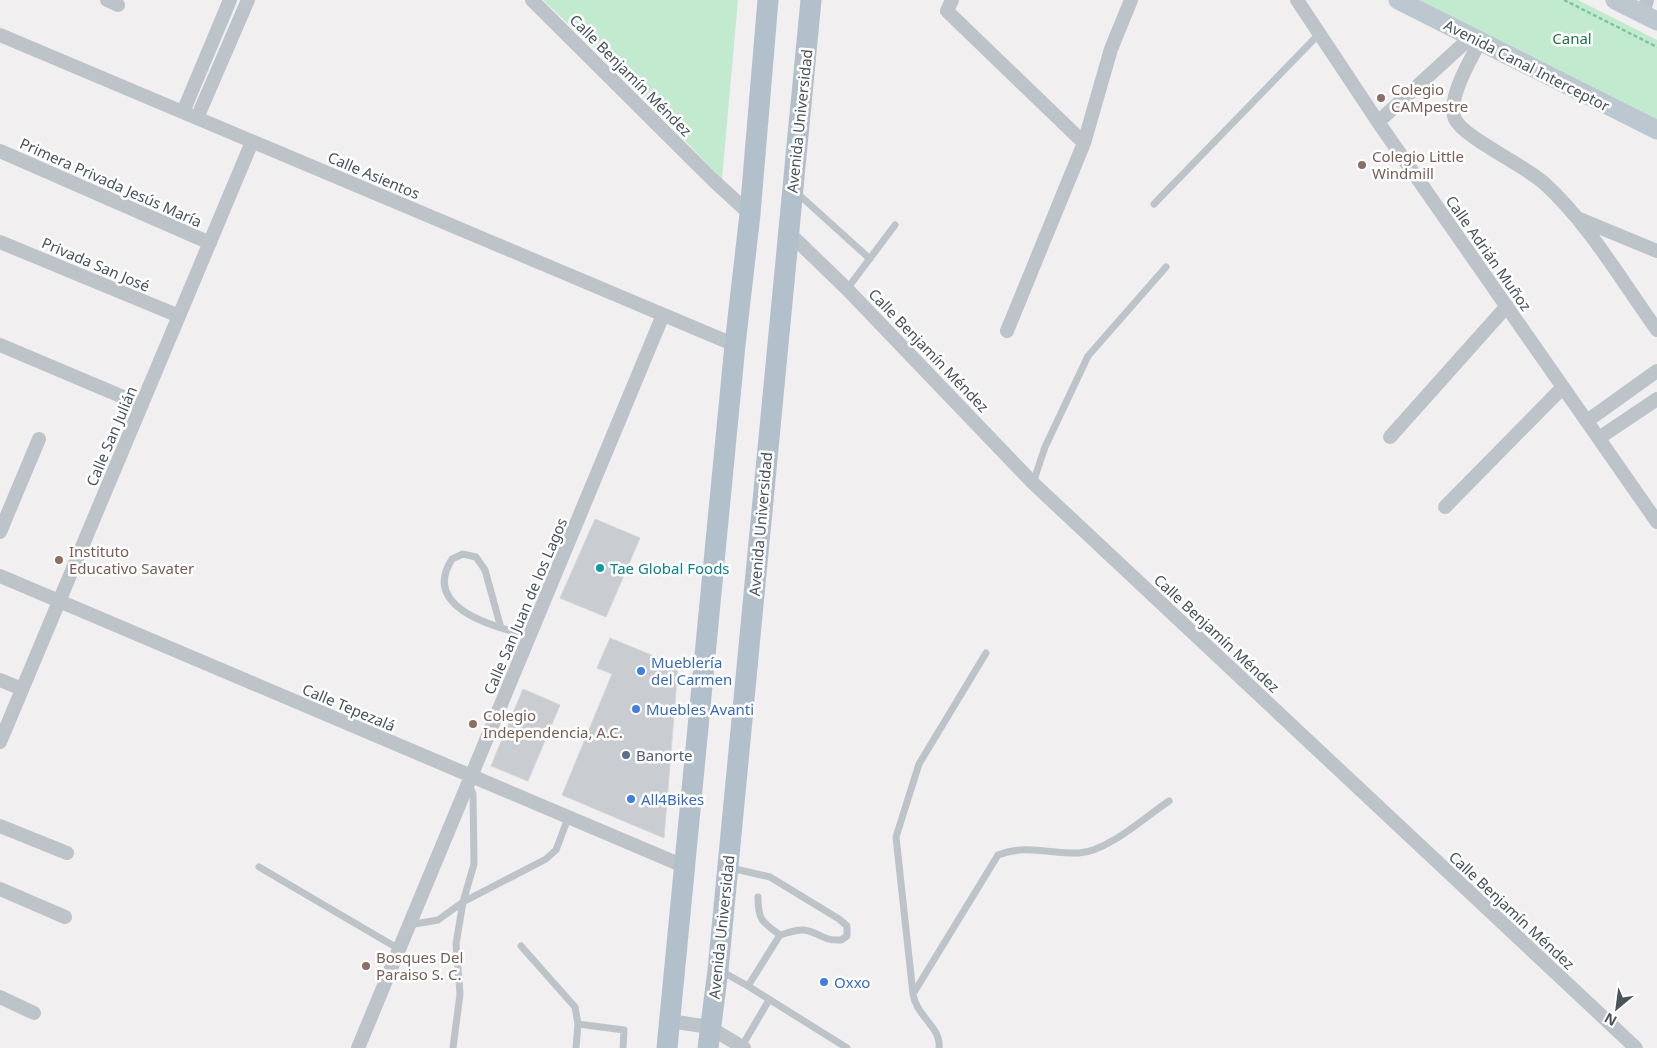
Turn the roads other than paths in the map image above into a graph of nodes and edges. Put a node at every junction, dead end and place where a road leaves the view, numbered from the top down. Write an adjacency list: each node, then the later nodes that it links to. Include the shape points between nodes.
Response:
1 (230, 0): 15 (street)
2 (248, 0): 16 (street)
3 (532, 0): 26 (street, Calle Benjamín Méndez)
4 (768, 0): 26 (main road)
5 (811, 0): 24 (main road, Avenida Universidad)
6 (952, 0): 22 (street, via 947,11)
7 (1131, 0): 22 (street, via 1111,49)
8 (1297, 0): 12 (street, Calle Adrián Muñoz)
9 (1398, 0): 14 (street, Avenida Canal Interceptor)
10 (1615, 0): 11 (street)
11 (1649, 12)
12 (1321, 33): 19 (street, Calle Adrián Muñoz); 25 (lane)
13 (0, 35): 17 (street, Calle Asientos)
14 (1475, 39): 19 (street); 20 (street, Avenida Canal Interceptor); 27 (street, via 1454,102 1454,119 1466,133 1524,167 1544,183)
15 (202, 66): 16 (street); 17 (street)
16 (217, 73): 18 (street)
17 (183, 112): 18 (street, Calle Asientos)
18 (197, 118): 21 (street, Calle Asientos)
19 (1378, 122): 36 (street, Calle Adrián Muñoz)
20 (1657, 130)
21 (252, 142): 31 (street, Calle San Julián); 37 (street, Calle Asientos)
22 (1084, 143): 40 (street)
23 (0, 151): 31 (street, Primera Privada Jesús María)
24 (792, 188): 29 (main road, Avenida Universidad); 33 (lane)
25 (1154, 204)
26 (750, 214): 42 (main road)
27 (1577, 218): 32 (street); 39 (street)
28 (895, 225): 33 (lane)
29 (787, 231): 35 (street, Calle Benjamín Méndez); 70 (main road, Avenida Universidad)
30 (0, 242): 38 (street, Privada San José)
31 (210, 243): 38 (street, Calle San Julián)
32 (1657, 251)
33 (870, 259): 35 (lane)
34 (1166, 267): 51 (lane, via 1088,356 1045,447)
35 (847, 289): 51 (street, Calle Benjamín Méndez)
36 (1507, 306): 44 (street, Calle Adrián Muñoz); 48 (street)
37 (663, 315): 42 (street, Calle Asientos); 58 (street, Calle San Juan de los Lagos)
38 (179, 316): 46 (street, Calle San Julián)
39 (1657, 330)
40 (1007, 331)
41 (0, 344): 46 (street)
42 (735, 345): 69 (main road)
43 (1657, 371): 47 (street)
44 (1563, 387): 47 (street, Calle Adrián Muñoz); 52 (street)
45 (1657, 399): 49 (street)
46 (142, 404): 56 (street, Calle San Julián)
47 (1587, 421): 49 (street, Calle Adrián Muñoz)
48 (1390, 437)
49 (1599, 438): 53 (street, Calle Adrián Muñoz)
50 (39, 439): 54 (street)
51 (1033, 483): 96 (street, Calle Benjamín Méndez)
52 (1445, 507)
53 (1657, 522)
54 (0, 532)
55 (0, 576): 56 (street, Calle Tepezalá)
56 (59, 602): 61 (street, Calle San Julián); 63 (street, Calle Tepezalá)
57 (501, 628): 57 (lane, via 485,570 476,558 462,554 452,559 443,579 455,607); 58 (lane)
58 (530, 637): 63 (street, Calle San Juan de los Lagos)
59 (986, 653): 81 (lane, via 919,764 896,837)
60 (0, 680): 61 (street)
61 (22, 690): 62 (street, Calle San Julián)
62 (0, 742)
63 (470, 781): 65 (street, Calle Tepezalá); 73 (lane, via 474,864); 75 (street, Calle San Juan de los Lagos)
64 (1169, 801): 81 (lane, via 1102,847 1080,853 1013,849 998,854)
65 (568, 818): 69 (street, Calle Tepezalá); 73 (lane, via 556,850 546,859)
66 (0, 826): 67 (street)
67 (67, 854)
68 (259, 866): 78 (lane)
69 (686, 867): 85 (main road)
70 (727, 867): 76 (lane, via 770,877 847,926 842,940 829,941 802,930); 79 (main road, Avenida Universidad)
71 (0, 890): 74 (street)
72 (758, 897): 76 (lane, via 758,914 762,922)
73 (463, 902): 75 (lane, via 438,920); 90 (lane, via 456,944 460,994)
74 (65, 917)
75 (409, 925): 78 (street, Calle San Juan de los Lagos)
76 (780, 935): 80 (lane)
77 (521, 946): 86 (lane, via 575,1007)
78 (399, 949): 89 (street, Calle San Juan de los Lagos)
79 (718, 970): 80 (lane); 87 (main road, Avenida Universidad)
80 (748, 986): 83 (lane)
81 (913, 994): 95 (lane, via 914,1005 935,1029)
82 (0, 997): 84 (street)
83 (769, 1000): 88 (lane); 94 (lane)
84 (34, 1013)
85 (670, 1022): 87 (street); 93 (main road)
86 (578, 1024): 91 (lane); 92 (lane, via 624,1030)
87 (708, 1038): 88 (street)
88 (743, 1047)
89 (358, 1048)
90 (453, 1048)
91 (576, 1048)
92 (623, 1048)
93 (667, 1048)
94 (847, 1048)
95 (940, 1048)
96 (1636, 1048)

